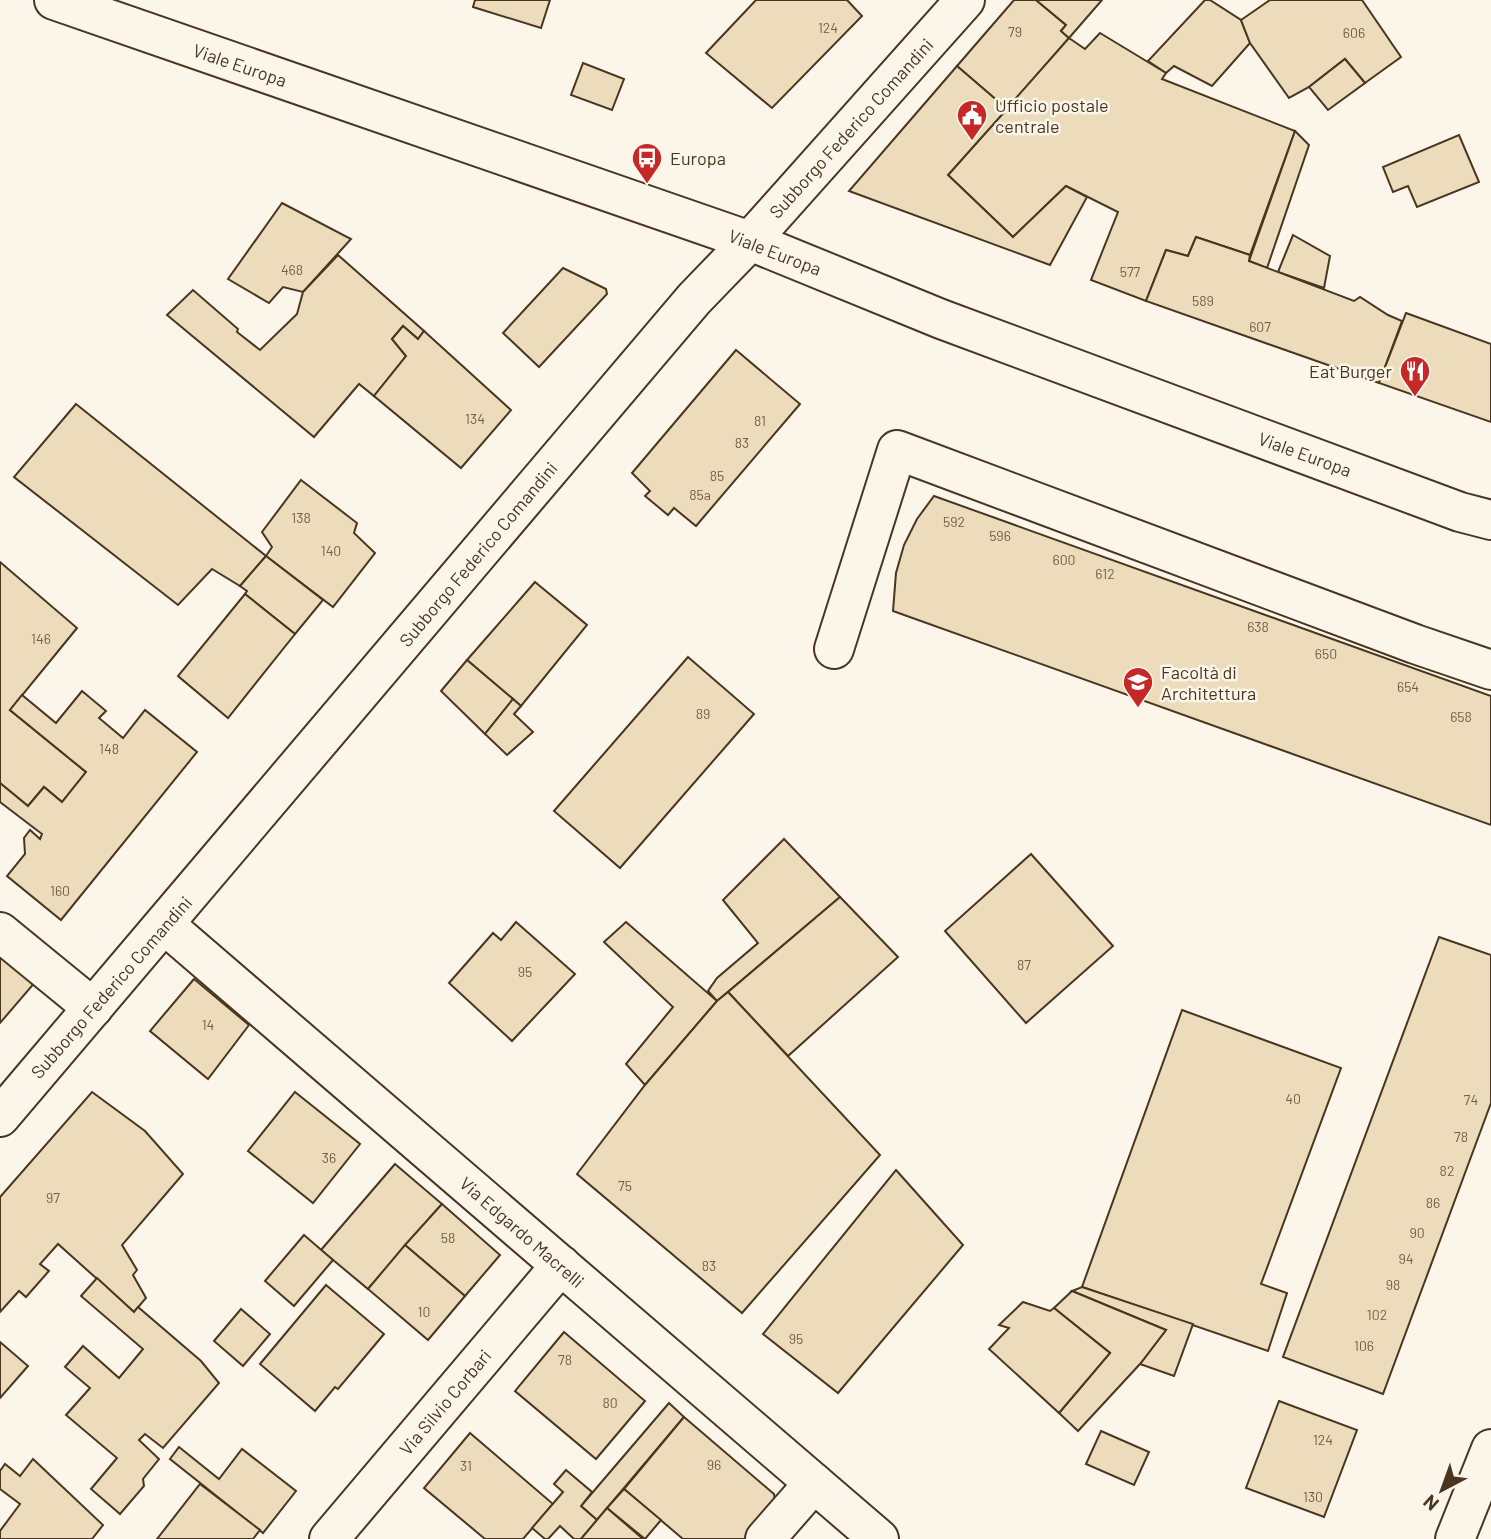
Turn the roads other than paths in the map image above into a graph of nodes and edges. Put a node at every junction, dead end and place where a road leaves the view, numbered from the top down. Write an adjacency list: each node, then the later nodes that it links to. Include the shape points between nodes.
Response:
1 (54, 0): 3 (street, Viale Europa)
2 (965, 0): 3 (street, Subborgo Federico Comandini)
3 (750, 241): 4 (street, Viale Europa, via 941,318); 7 (street, Subborgo Federico Comandini, via 694,299)
4 (1491, 520)
5 (834, 649): 6 (street, via 897,450)
6 (1491, 670)
7 (164, 925): 9 (street, Subborgo Federico Comandini); 11 (street, Via Edgardo Macrelli)
8 (0, 933): 9 (street)
9 (93, 1008): 10 (street, Subborgo Federico Comandini)
10 (0, 1116)
11 (561, 1265): 13 (street, Via Edgardo Macrelli); 14 (street, Via Silvio Corbari)
12 (1491, 1448): 17 (street)
13 (814, 1483): 15 (street); 16 (street, Via Edgardo Macrelli)
14 (329, 1539)
15 (765, 1539)
16 (879, 1539)
17 (1455, 1539)

